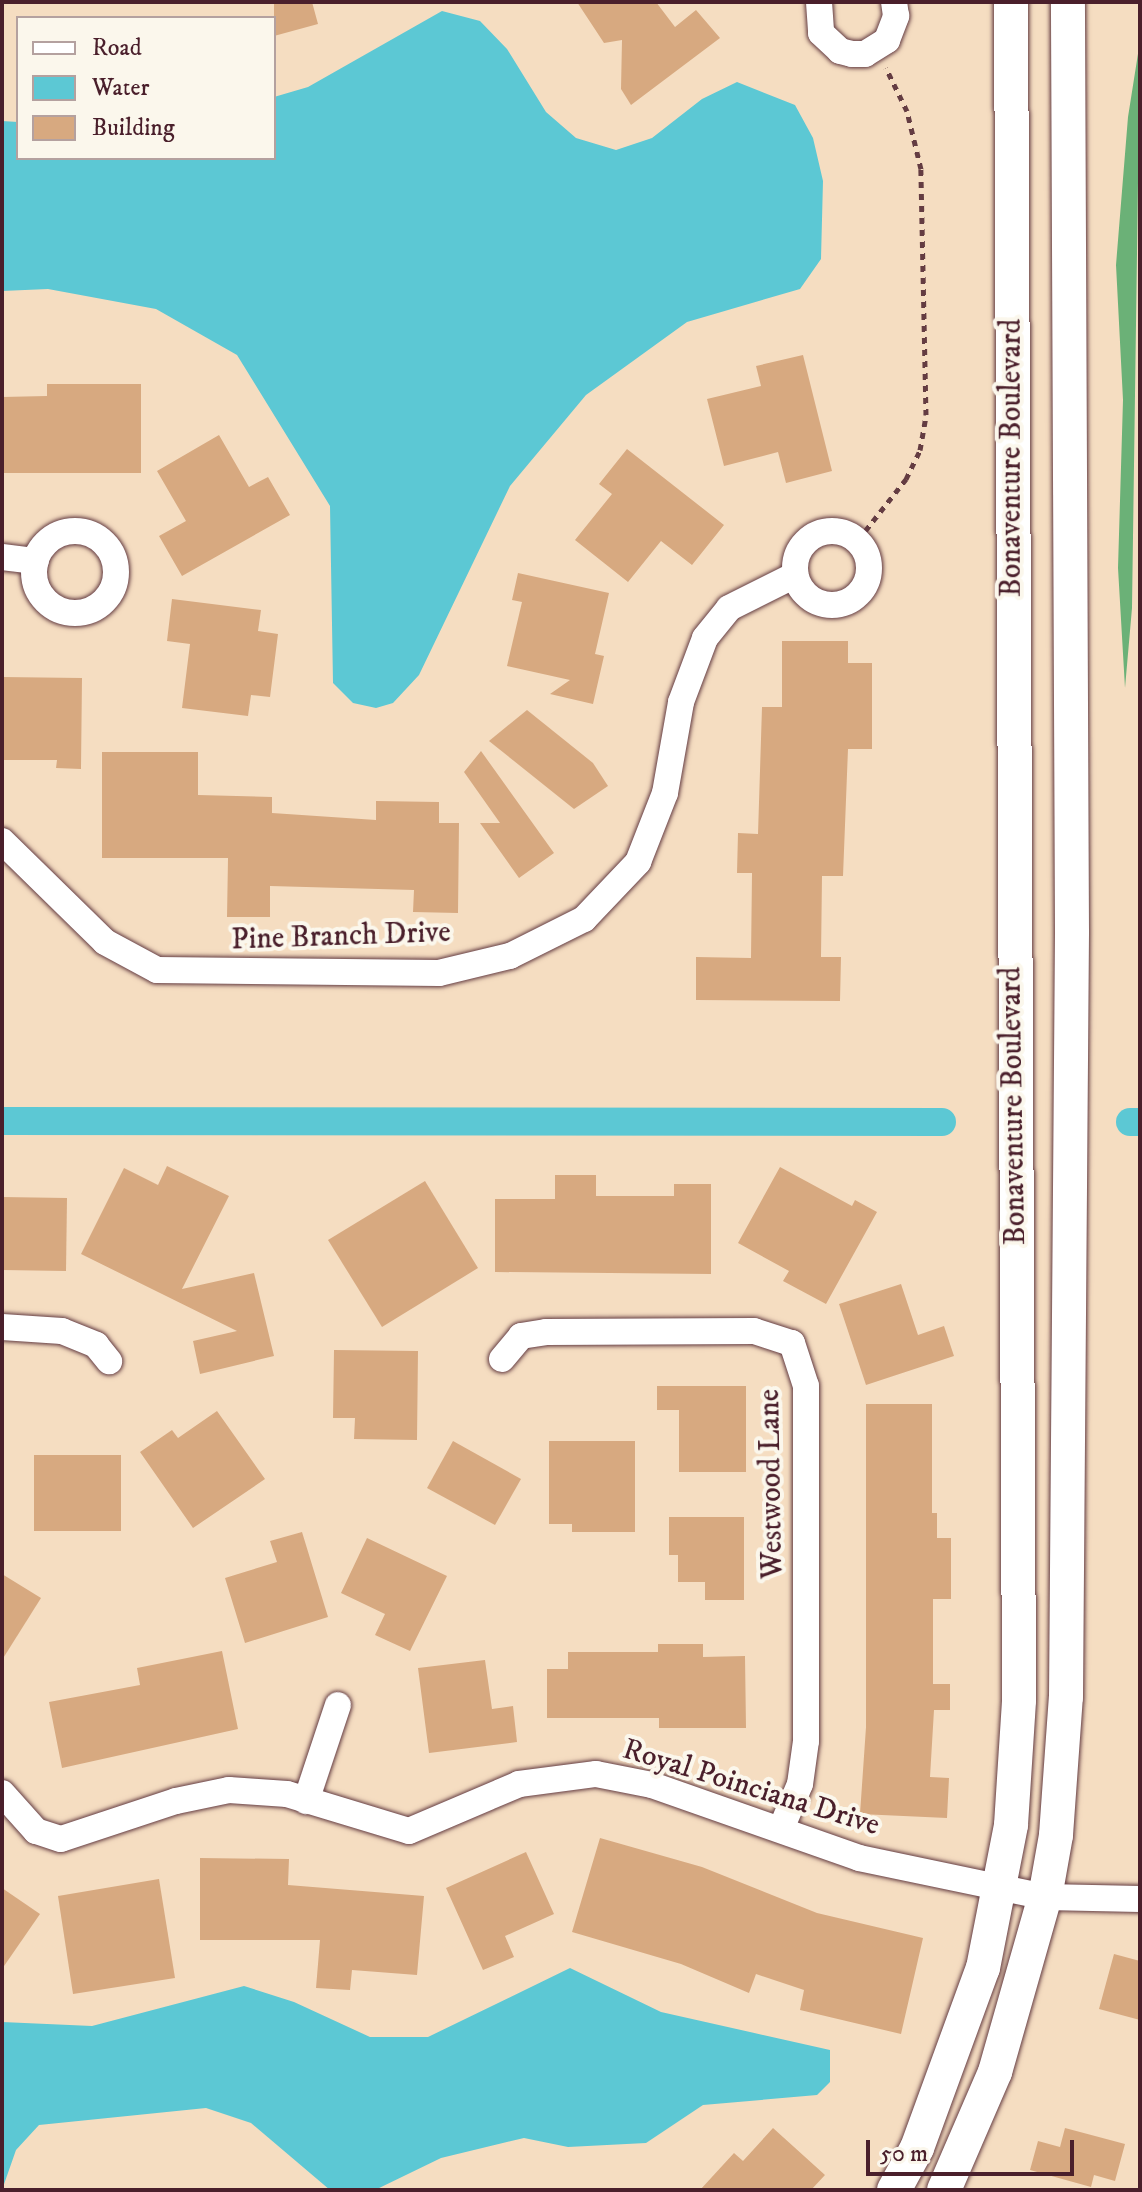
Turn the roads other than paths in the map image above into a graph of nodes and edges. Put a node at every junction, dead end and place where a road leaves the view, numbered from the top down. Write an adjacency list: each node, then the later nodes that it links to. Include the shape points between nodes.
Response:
1 (894, 2): 4 (street, via 894,29 877,49 865,54 840,51 821,33)
2 (1011, 2): 16 (main road, Bonaventure Boulevard, via 1019,1700)
3 (1068, 2): 17 (main road, Bonaventure Boulevard, via 1072,962 1067,1666 1056,1835)
4 (813, 4)
5 (2, 557): 6 (street)
6 (36, 561)
7 (795, 575): 7 (street, via 798,552 814,535 837,531 858,540 870,573 850,601 816,602); 8 (street, Pine Branch Drive, via 729,608 705,638 681,702 665,793 638,862 584,919 510,956 439,973 157,970 105,942)
8 (2, 841)
9 (2, 1327): 11 (street, via 38,1327 83,1338)
10 (502, 1359): 15 (street, Westwood Lane, via 521,1336 546,1332 754,1331 792,1343 806,1386 806,1741 800,1784)
11 (109, 1361)
12 (338, 1705): 14 (street)
13 (2, 1793): 14 (street, Royal Poinciana Drive, via 36,1831 61,1839 176,1801 229,1790 287,1794)
14 (306, 1801): 15 (street, Royal Poinciana Drive, via 409,1831 519,1784 596,1774 652,1785)
15 (781, 1829): 16 (street, Royal Poinciana Drive, via 859,1858)
16 (1002, 1886): 17 (street, Royal Poinciana Drive); 19 (main road, Bonaventure Boulevard, via 954,2056)
17 (1045, 1897): 18 (street, Royal Poinciana Drive); 20 (main road, Bonaventure Boulevard, via 995,2072)
18 (1140, 1899)
19 (894, 2190)
20 (944, 2190)

